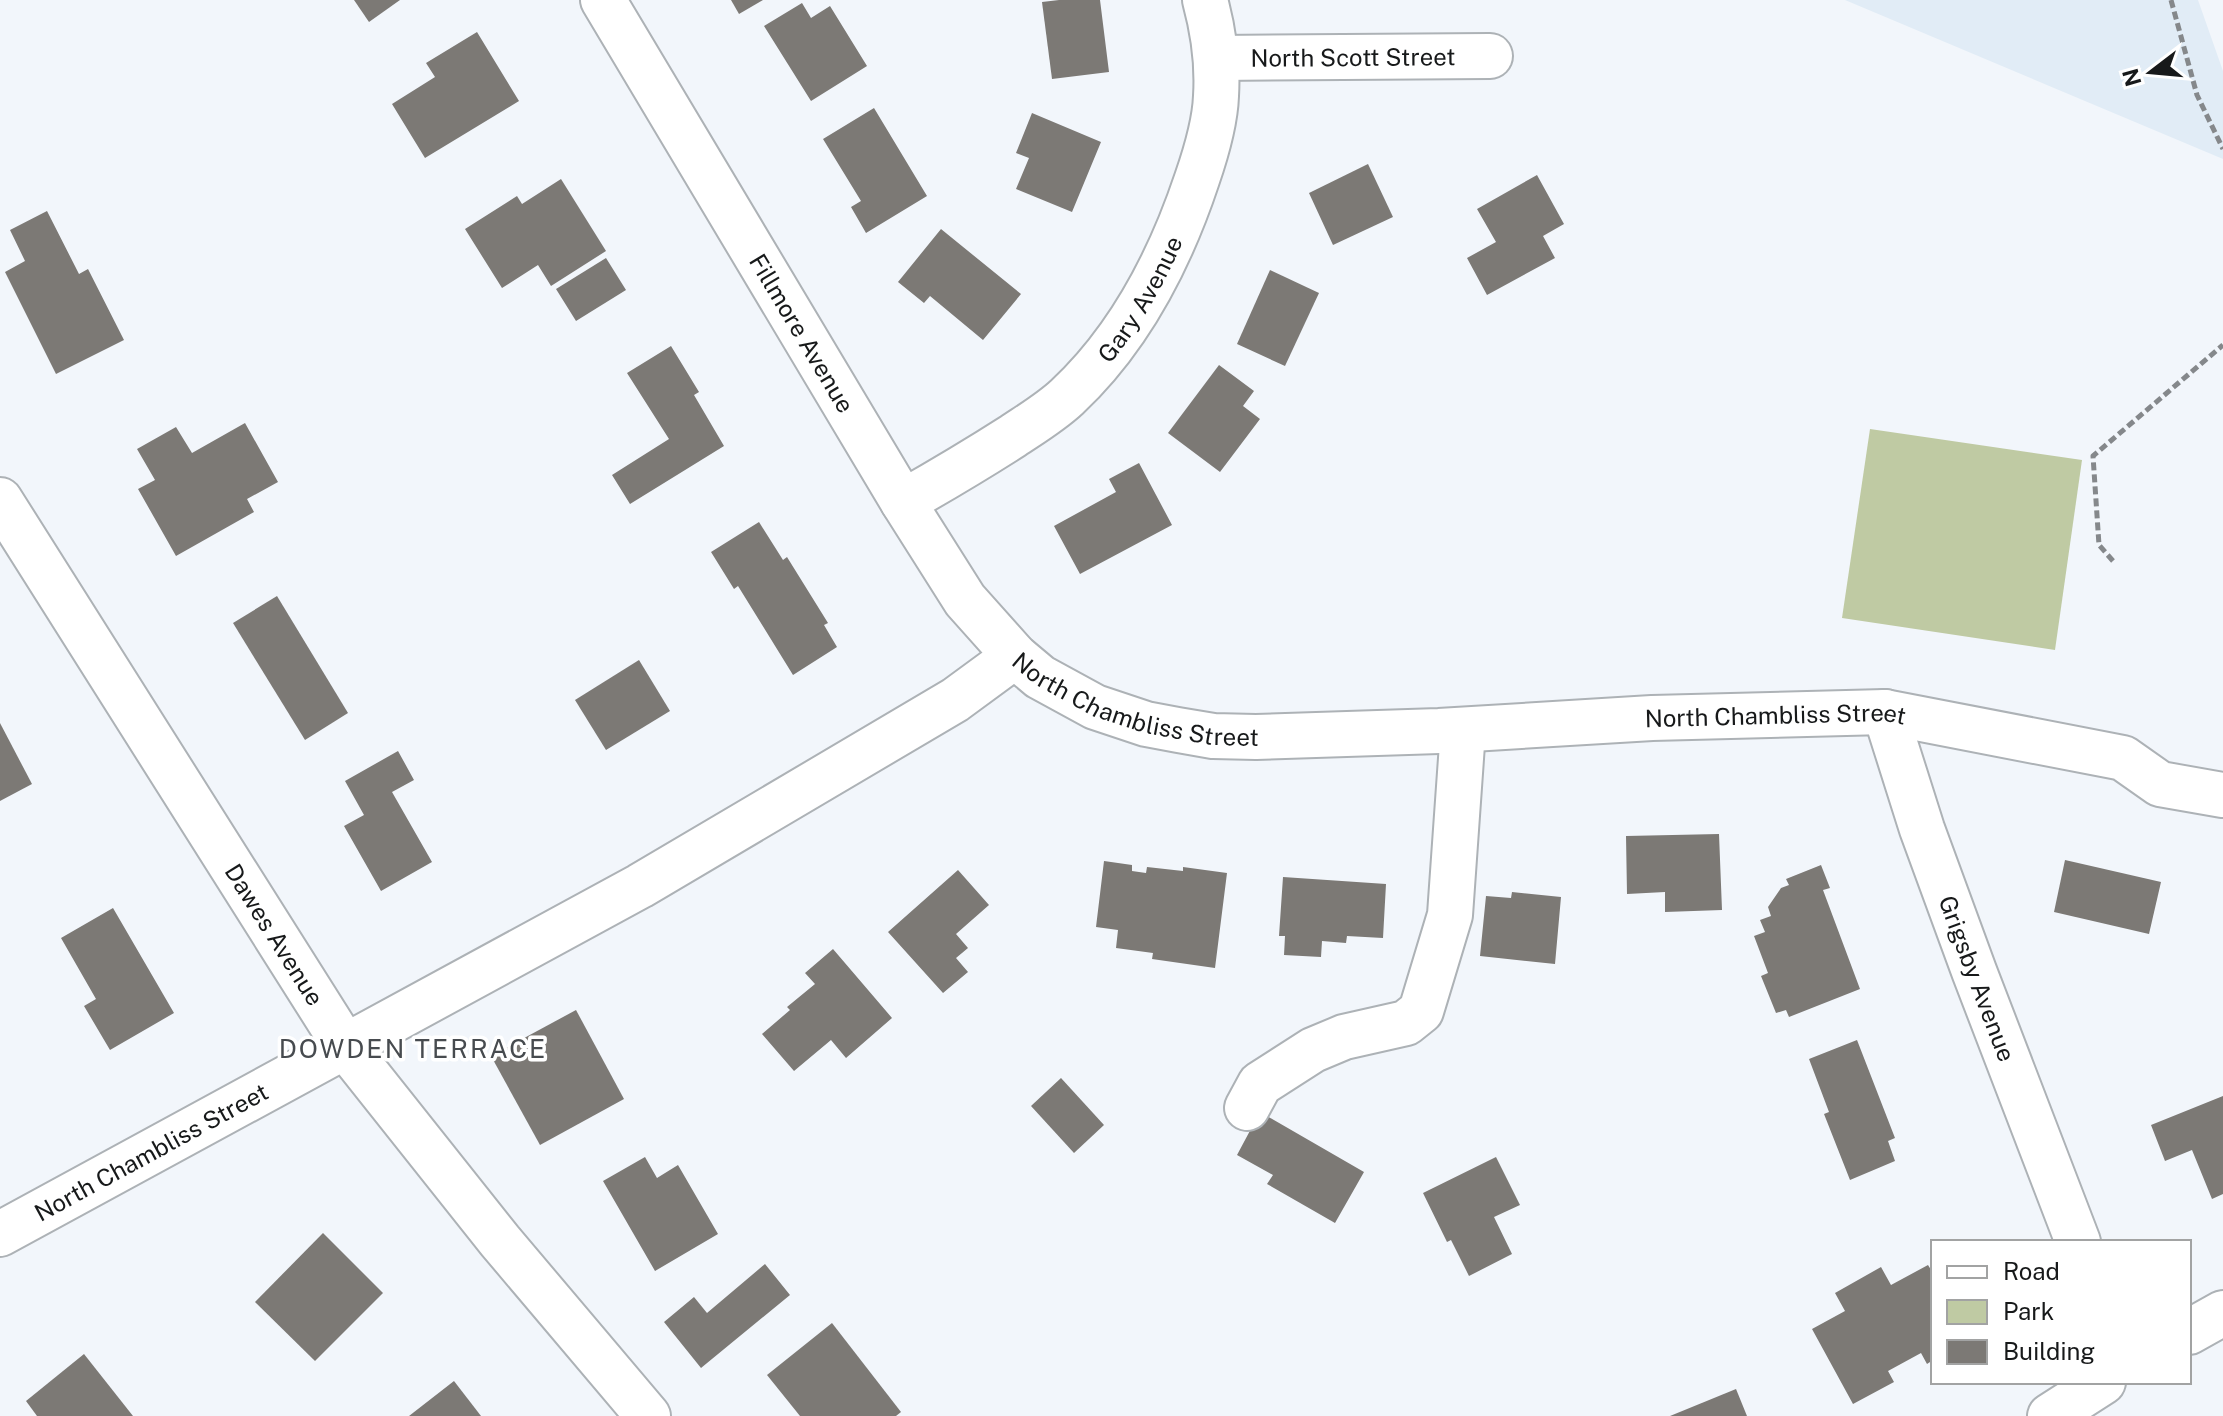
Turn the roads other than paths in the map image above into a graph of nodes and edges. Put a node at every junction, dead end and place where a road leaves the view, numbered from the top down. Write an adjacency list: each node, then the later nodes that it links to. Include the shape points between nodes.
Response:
1 (603, 0): 6 (street, Fillmore Avenue)
2 (1205, 0): 4 (street, Gary Avenue)
3 (1490, 56): 4 (street, North Scott Street)
4 (1217, 58): 6 (street, Gary Avenue, via 1208,141 1187,211 1144,300 1118,339 1065,399)
5 (0, 500): 11 (street, Dawes Avenue)
6 (903, 502): 7 (street, Fillmore Avenue, via 965,600)
7 (1015, 656): 9 (street, North Chambliss Street, via 1040,677 1095,707 1146,724 1213,736); 11 (street, North Chambliss Street, via 955,700 640,886)
8 (1885, 712): 9 (street, North Chambliss Street); 10 (street, North Chambliss Street, via 2123,758 2160,784); 14 (street, Grigsby Avenue, via 1922,829)
9 (1463, 730): 12 (street, via 1450,915 1421,1011 1406,1023 1313,1050 1260,1084)
10 (2223, 795)
11 (345, 1046): 13 (street, North Chambliss Street); 18 (street, Dawes Avenue)
12 (1247, 1108)
13 (0, 1234)
14 (2077, 1240)
15 (2223, 1313): 16 (street)
16 (2191, 1331)
17 (2100, 1384): 19 (street)
18 (648, 1416)
19 (2050, 1416)

